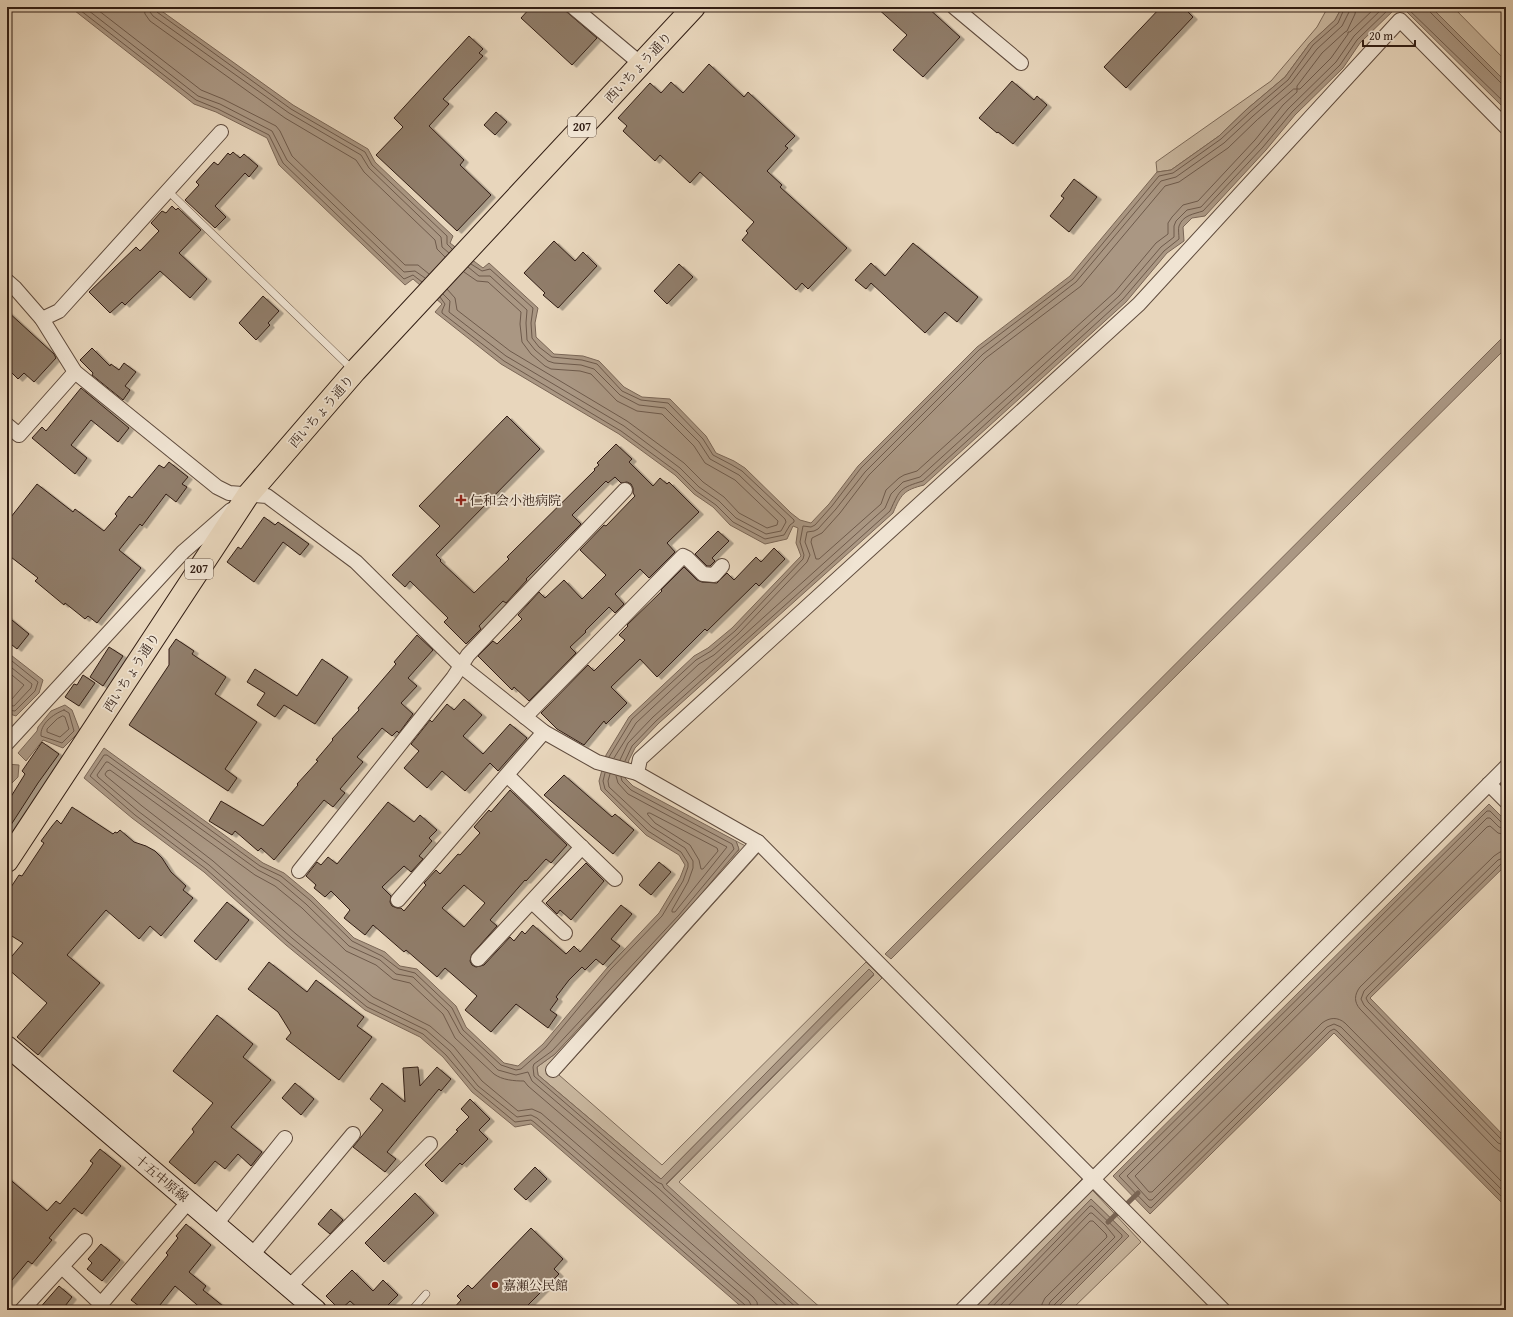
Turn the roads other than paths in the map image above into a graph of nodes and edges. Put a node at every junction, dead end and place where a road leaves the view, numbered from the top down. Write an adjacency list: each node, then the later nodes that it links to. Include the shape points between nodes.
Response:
1 (573, 7): 5 (street)
2 (694, 7): 5 (highway, 西いちょう通り / 207)
3 (954, 7): 4 (street)
4 (1021, 63)
5 (641, 64): 11 (highway, 西いちょう通り / 207)
6 (1506, 127): 22 (street, via 1400,20 1139,304 640,759)
7 (221, 132): 8 (street)
8 (168, 191): 10 (street, via 58,311); 11 (lane)
9 (10, 288): 10 (street)
10 (42, 319): 12 (street)
11 (355, 371): 15 (highway, 西いちょう通り / 207)
12 (75, 372): 13 (street, via 19,435); 15 (street, via 217,487 229,494)
13 (7, 424)
14 (625, 490): 17 (street, via 468,655)
15 (248, 495): 17 (street, via 267,496 356,562); 20 (street, via 183,552); 28 (highway, 西いちょう通り / 207)
16 (722, 566): 18 (street, via 714,575 703,574 683,556)
17 (461, 666): 18 (street); 29 (street)
18 (525, 717): 19 (street)
19 (544, 732): 22 (street, via 597,762); 23 (street)
20 (7, 743)
21 (1506, 767): 24 (street)
22 (637, 773): 26 (street)
23 (508, 776): 27 (street); 31 (street)
24 (1489, 784): 25 (street); 40 (street)
25 (1506, 801)
26 (758, 842): 36 (street); 40 (street)
27 (582, 847): 30 (street); 32 (street)
28 (7, 861)
29 (299, 871)
30 (614, 879)
31 (398, 900)
32 (532, 902): 33 (street); 34 (street)
33 (565, 934)
34 (478, 959)
35 (7, 1046): 41 (main road, 十五中原線)
36 (553, 1070)
37 (353, 1134): 44 (street)
38 (285, 1138): 42 (street)
39 (430, 1144): 46 (street)
40 (1093, 1179): 52 (street); 53 (street)
41 (189, 1201): 42 (main road, 十五中原線); 48 (street)
42 (216, 1224): 44 (main road, 十五中原線)
43 (85, 1241): 45 (street)
44 (252, 1255): 46 (main road, 十五中原線)
45 (62, 1266): 48 (street); 49 (street)
46 (289, 1287): 50 (main road, 十五中原線)
47 (426, 1294): 51 (lane)
48 (99, 1307)
49 (22, 1310)
50 (316, 1310)
51 (412, 1310)
52 (962, 1310)
53 (1223, 1310)

